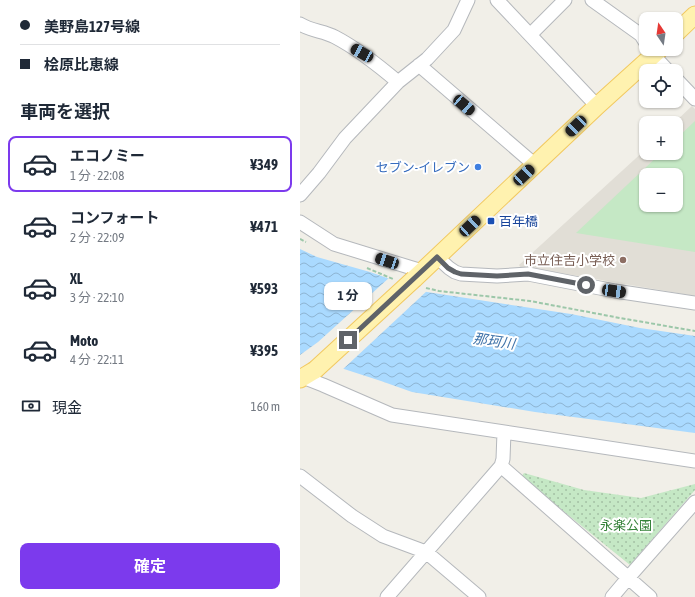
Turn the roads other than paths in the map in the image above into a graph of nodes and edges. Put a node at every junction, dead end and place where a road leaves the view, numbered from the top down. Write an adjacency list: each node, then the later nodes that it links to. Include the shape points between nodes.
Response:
1 (468, 0): 11 (street, via 454,30)
2 (497, 0): 9 (street)
3 (565, 0): 9 (street)
4 (592, 0): 8 (street)
5 (695, 15): 7 (main road)
6 (300, 24): 12 (street, via 334,36 362,53)
7 (683, 27)
8 (639, 34)
9 (530, 35): 15 (street)
10 (645, 56): 15 (main road)
11 (419, 65): 12 (street); 16 (street)
12 (398, 82): 17 (street, via 345,138)
13 (683, 86): 14 (street)
14 (695, 99)
15 (597, 106): 16 (main road)
16 (535, 165): 19 (main road)
17 (300, 195)
18 (300, 222): 20 (street, via 334,244)
19 (437, 257): 20 (main road); 21 (street, via 448,268 461,274 528,274 614,291)
20 (418, 275): 22 (main road, bridge)
21 (695, 303)
22 (304, 376): 23 (street, via 392,415)
23 (504, 432): 24 (street); 25 (street)
24 (695, 461)
25 (501, 466): 28 (street); 29 (street)
26 (300, 476): 28 (street, via 383,536)
27 (695, 502): 29 (street)
28 (426, 552): 30 (street); 31 (street)
29 (628, 578): 32 (street); 33 (street)
30 (387, 597)
31 (479, 597)
32 (612, 597)
33 (650, 597)

